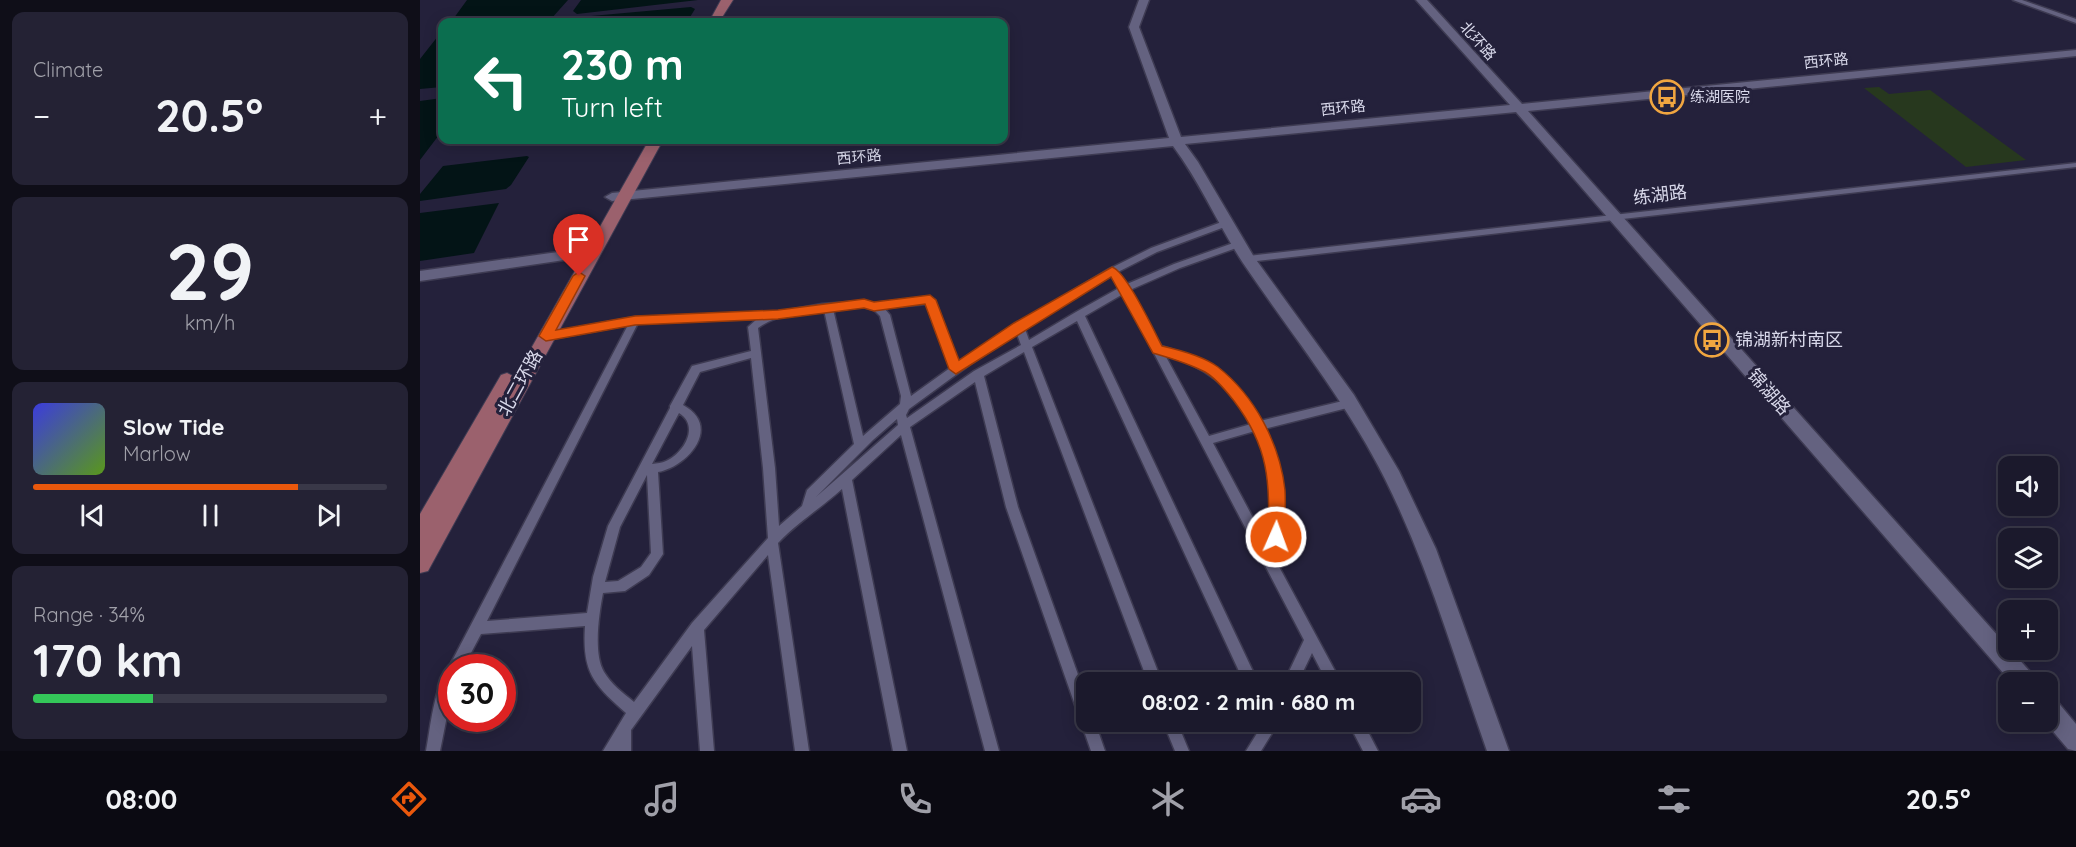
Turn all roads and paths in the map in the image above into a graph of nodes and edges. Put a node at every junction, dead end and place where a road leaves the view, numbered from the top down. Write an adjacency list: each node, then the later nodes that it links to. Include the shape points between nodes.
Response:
1 (727, 0): 6 (main road)
2 (735, 0): 7 (main road)
3 (1144, 0): 12 (main road, via 1134,24 1136,37)
4 (1421, 0): 11 (main road, 北环路)
5 (2016, 0): 8 (street)
6 (716, 18)
7 (725, 18)
8 (2076, 21)
9 (2076, 46): 11 (main road, 西环路)
10 (2076, 54): 11 (main road, 西环路)
11 (1517, 106): 12 (main road, 西环路); 17 (main road, 锦湖路)
12 (1177, 141): 16 (main road, 西环路); 18 (main road)
13 (644, 144): 16 (main road, 北二环路)
14 (653, 144): 16 (main road, 北二环路)
15 (2076, 165): 17 (street, 练湖路)
16 (620, 193): 20 (main road, 北二环路); 31 (main road, 北二环路)
17 (1616, 217): 21 (street, 练湖路); 61 (main road, 锦湖路)
18 (1227, 223): 19 (main road); 22 (street, via 1154,250)
19 (1239, 244): 21 (main road); 24 (street)
20 (580, 254): 23 (main road); 47 (main road, 北二环路)
21 (1248, 259): 38 (main road)
22 (1112, 271): 24 (street); 30 (street)
23 (420, 276)
24 (1125, 289): 28 (street); 33 (street)
25 (874, 306): 26 (street); 36 (street, via 930,300); 40 (street, via 885,315 906,396)
26 (828, 307): 27 (street); 44 (street)
27 (778, 314): 29 (street); 34 (street, via 753,327)
28 (1079, 314): 32 (street); 58 (street)
29 (635, 320): 31 (street); 54 (street)
30 (1019, 327): 32 (street); 35 (street)
31 (546, 336): 49 (main road, 北二环路)
32 (1027, 344): 37 (street); 57 (street)
33 (1157, 350): 42 (street, via 1178,354 1212,369 1241,400); 43 (street)
34 (755, 353): 39 (street, via 696,369); 48 (street)
35 (968, 360): 36 (street); 37 (street)
36 (956, 369): 40 (street)
37 (975, 375): 41 (street); 62 (street, via 1012,507)
38 (1351, 403): 42 (street); 83 (main road, via 1393,476 1426,549)
39 (675, 406): 51 (street, via 614,526 604,551); 51 (street, via 690,416 696,428 693,442 680,456 668,466 652,469 657,554 645,571 621,587)
40 (905, 406): 41 (street, via 901,415); 44 (street)
41 (905, 424): 45 (street); 78 (street)
42 (1258, 426): 43 (street); 50 (street, via 1277,491)
43 (1206, 441): 50 (street)
44 (860, 446): 46 (street, via 811,494)
45 (846, 478): 46 (street); 77 (street)
46 (808, 507): 48 (street)
47 (420, 533)
48 (773, 541): 53 (street); 76 (street)
49 (420, 564)
50 (1271, 564): 55 (street)
51 (598, 588): 52 (street)
52 (593, 620): 54 (street); 63 (street, via 591,649 596,671)
53 (697, 627): 63 (street); 75 (street)
54 (477, 628): 56 (street)
55 (1311, 640): 59 (street); 60 (street)
56 (463, 654)
57 (1151, 672)
58 (1246, 672)
59 (1296, 672)
60 (1329, 672)
61 (2016, 672)
62 (1076, 689)
63 (634, 711): 66 (street)
64 (2058, 720): 71 (main road)
65 (438, 725): 72 (street)
66 (624, 727): 73 (street); 74 (street)
67 (1091, 732): 79 (street)
68 (1174, 732): 80 (street)
69 (1265, 732): 81 (street)
70 (1361, 732): 82 (street)
71 (2076, 741)
72 (433, 751)
73 (610, 751)
74 (624, 751)
75 (707, 751)
76 (802, 751)
77 (900, 751)
78 (992, 751)
79 (1098, 751)
80 (1182, 751)
81 (1253, 751)
82 (1371, 751)
83 (1498, 751)

